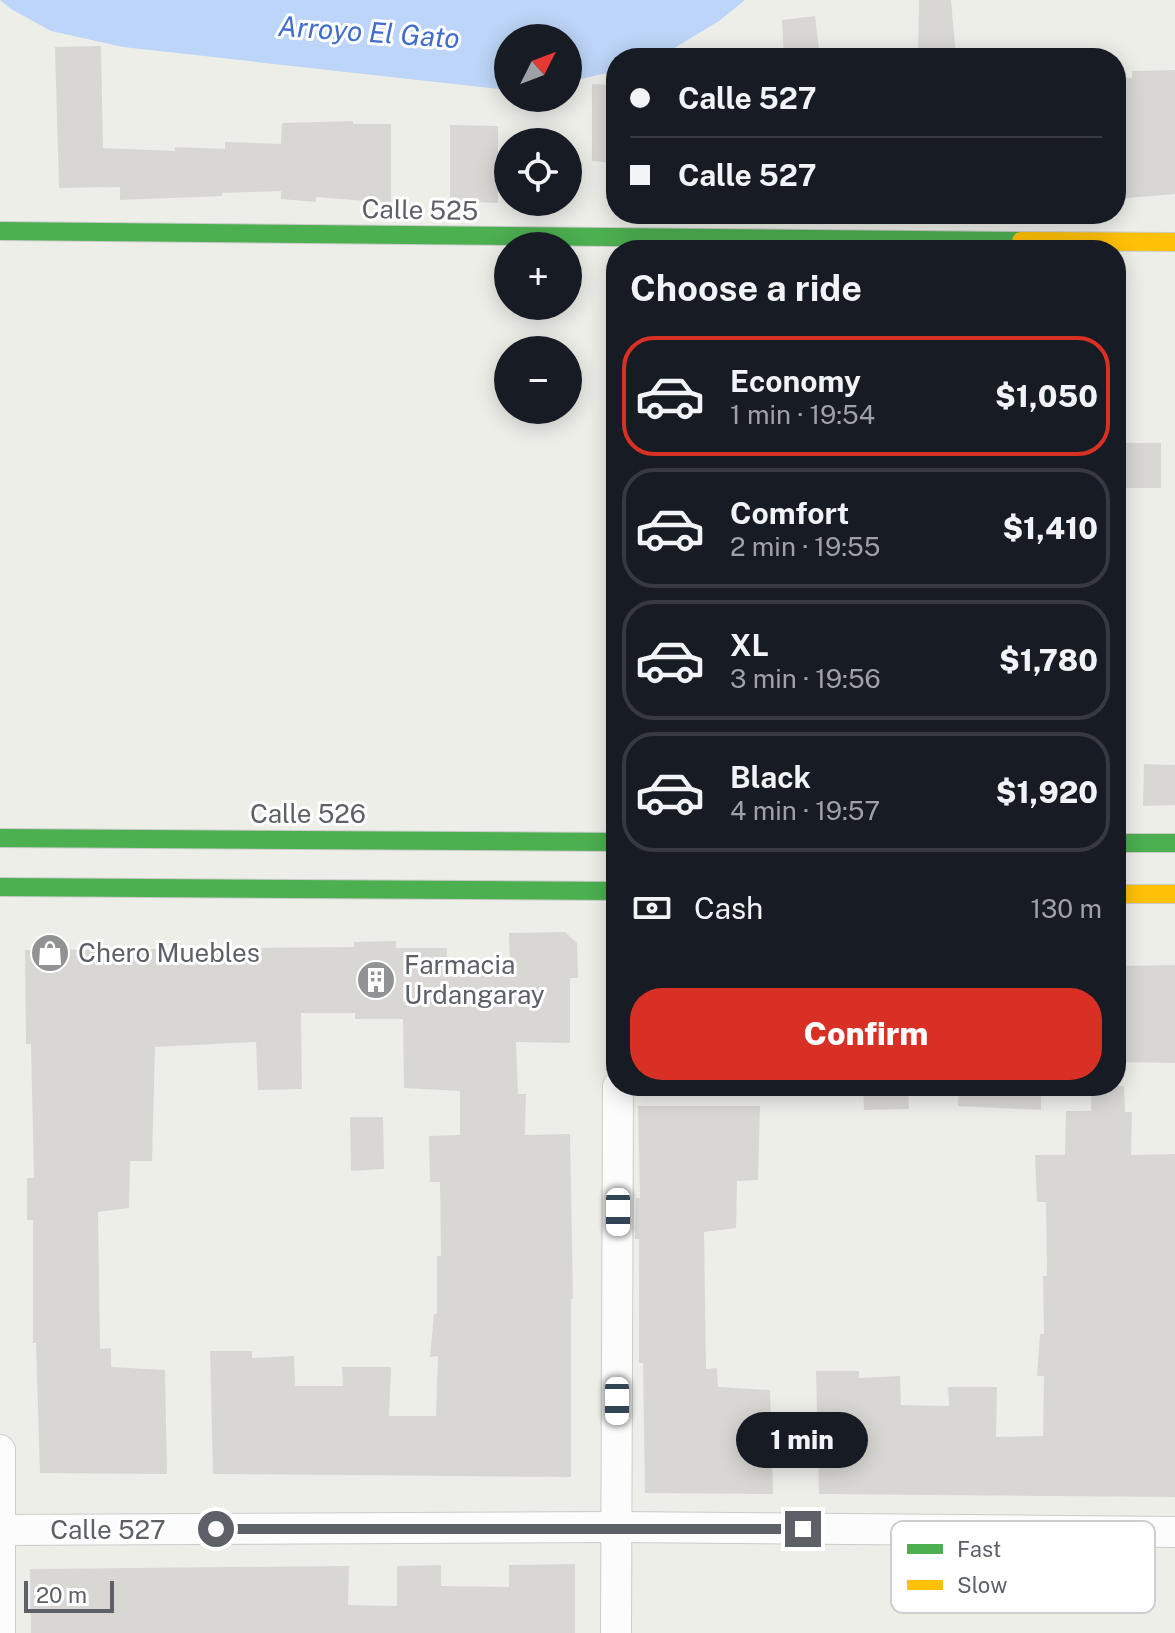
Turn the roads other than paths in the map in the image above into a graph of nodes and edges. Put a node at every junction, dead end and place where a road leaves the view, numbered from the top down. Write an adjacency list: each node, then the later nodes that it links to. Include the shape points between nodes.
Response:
1 (0, 231): 4 (main road, Calle 525)
2 (1126, 242): 3 (main road, Calle 525)
3 (1175, 242)
4 (606, 244)
5 (0, 838): 6 (main road, Calle 526)
6 (606, 842)
7 (1126, 843): 8 (main road)
8 (1175, 843)
9 (0, 887): 10 (main road)
10 (606, 891)
11 (1126, 894): 12 (main road)
12 (1175, 894)
13 (618, 1096): 15 (street)
14 (0, 1450): 17 (street)
15 (617, 1527): 16 (street, Calle 527); 17 (street, Calle 527); 21 (street)
16 (891, 1529)
17 (0, 1530): 20 (street)
18 (1155, 1532): 19 (street, Calle 527)
19 (1175, 1532)
20 (0, 1633)
21 (616, 1633)

